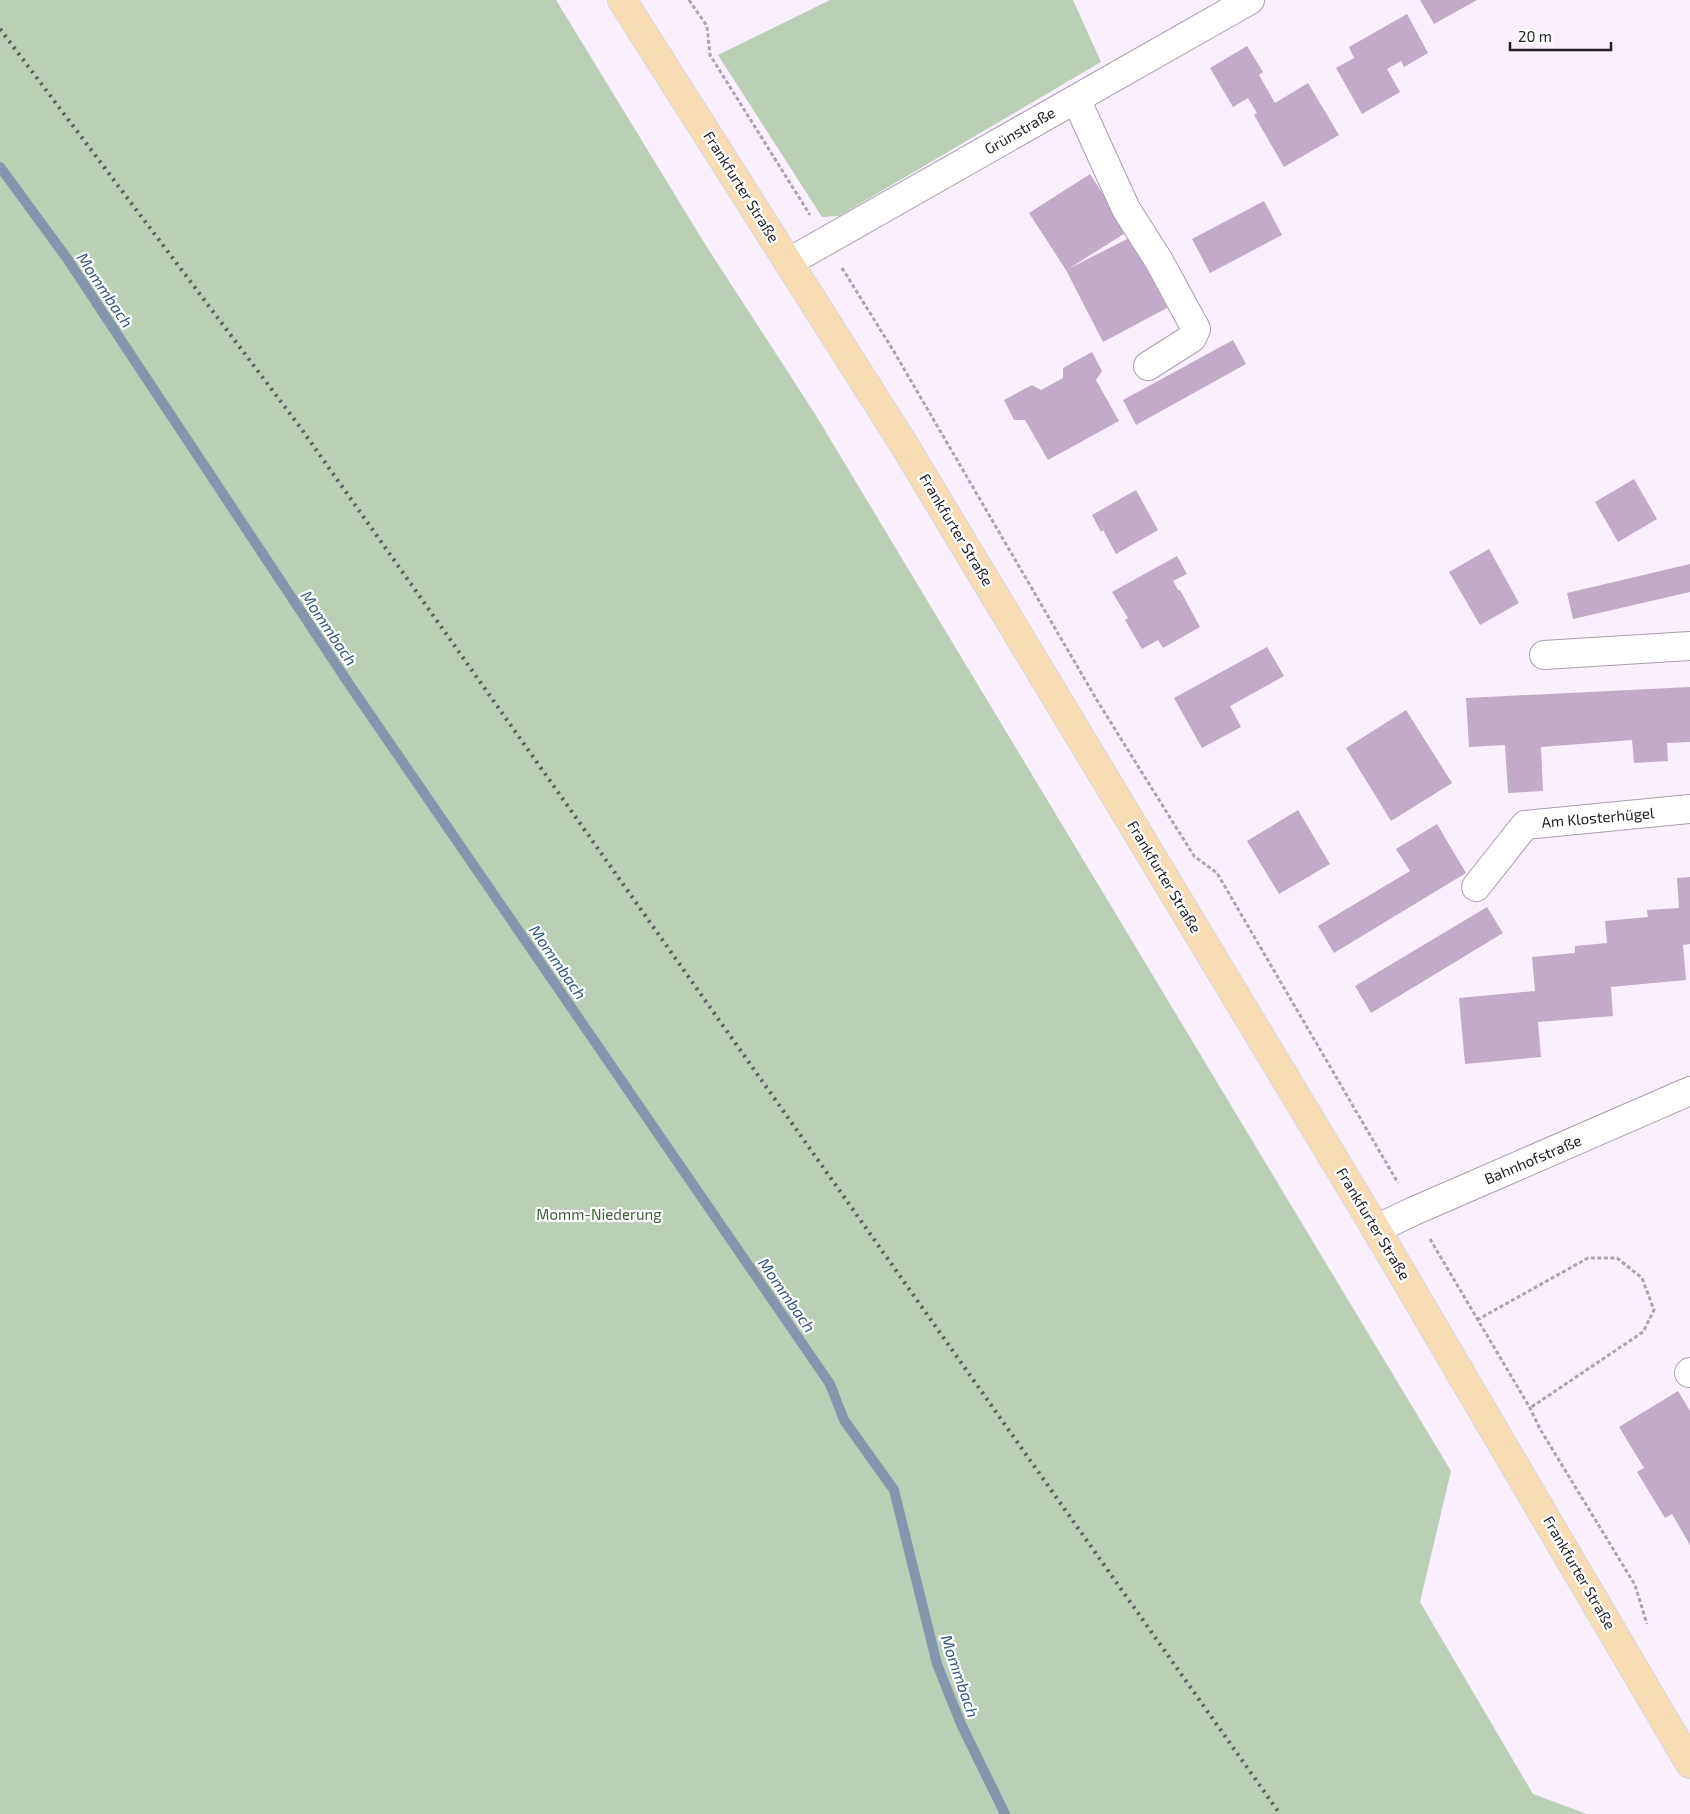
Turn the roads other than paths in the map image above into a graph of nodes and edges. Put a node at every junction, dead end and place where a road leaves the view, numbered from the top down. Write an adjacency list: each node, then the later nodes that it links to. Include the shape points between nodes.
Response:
1 (622, 0): 4 (main road, Frankfurter Straße)
2 (1250, 0): 3 (street, Grünstraße)
3 (1076, 99): 4 (street, Grünstraße); 5 (street, via 1126,209 1159,261 1196,330 1192,338)
4 (789, 262): 11 (main road, Frankfurter Straße, via 904,443)
5 (1148, 366)
6 (1690, 646): 7 (street)
7 (1544, 655)
8 (1690, 809): 9 (street, Am Klosterhügel, via 1525,825)
9 (1476, 887)
10 (1690, 1091): 11 (street, Bahnhofstraße)
11 (1376, 1229): 12 (main road, Frankfurter Straße)
12 (1690, 1764)

